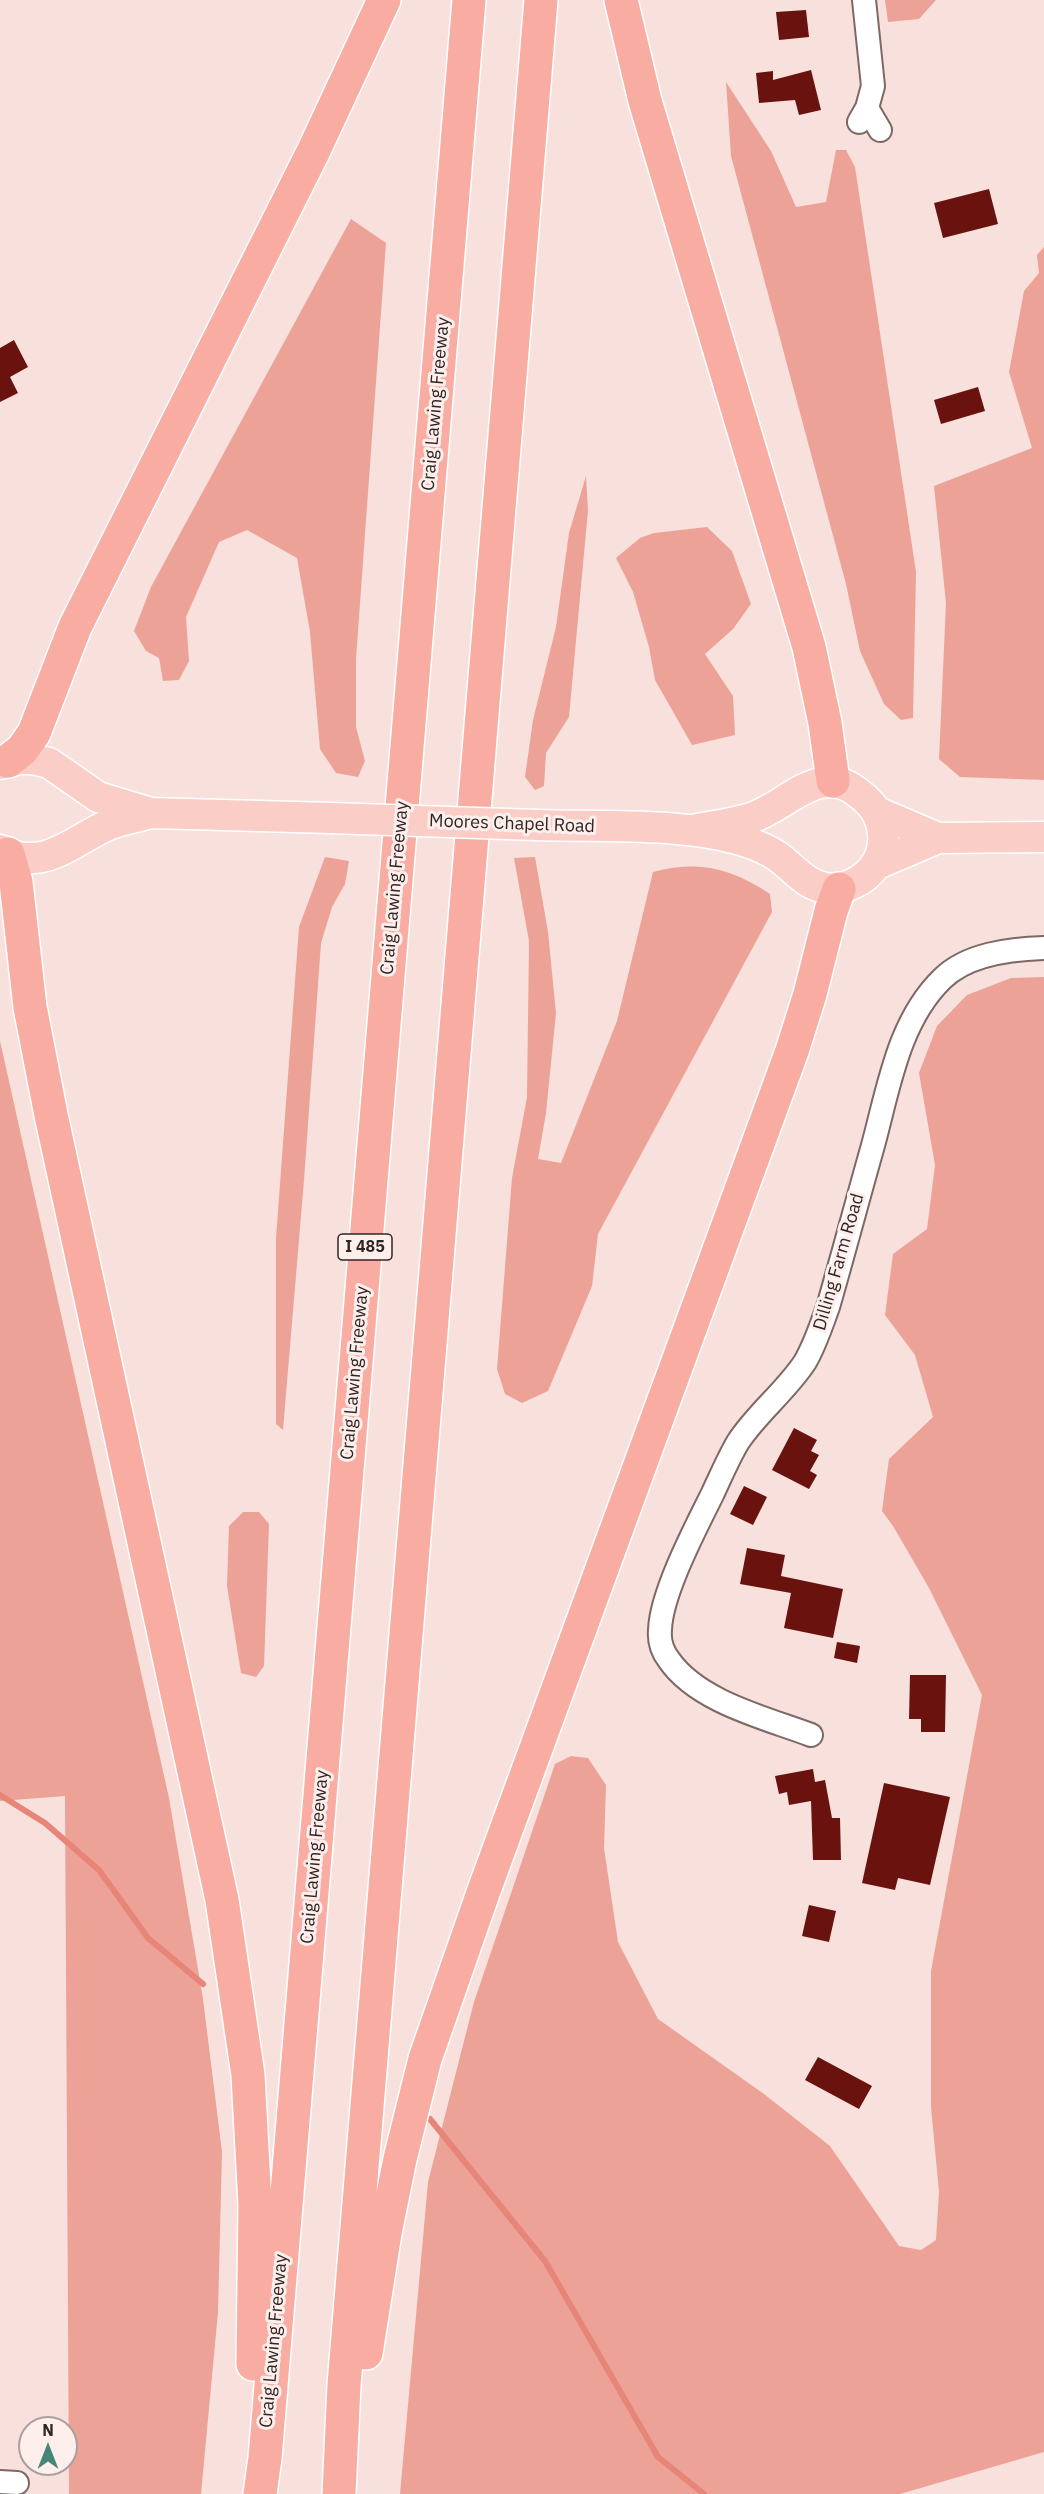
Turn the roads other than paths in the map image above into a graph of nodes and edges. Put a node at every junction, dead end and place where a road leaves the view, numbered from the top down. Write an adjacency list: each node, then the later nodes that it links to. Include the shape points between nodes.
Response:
1 (384, 0): 7 (highway, via 314,150 81,616 34,733 22,750)
2 (469, 0): 20 (highway, Craig Lawing Freeway / I 485)
3 (540, 0): 21 (highway, via 344,2385)
4 (621, 0): 8 (highway, via 645,101 809,646)
5 (864, 0): 6 (street, via 873,76)
6 (869, 120)
7 (4, 762): 10 (main road, Moores Chapel Road, via 32,759 49,763 98,797)
8 (833, 781): 9 (main road, via 850,787); 11 (main road, Moores Chapel Road, via 803,789 751,819)
9 (877, 812): 13 (main road); 15 (main road, via 883,838)
10 (151, 813): 11 (main road, Moores Chapel Road, bridge); 14 (main road, Moores Chapel Road, via 111,824 48,857 28,859)
11 (693, 830): 16 (main road, Moores Chapel Road, via 765,848 810,884)
12 (1044, 837): 13 (main road)
13 (938, 838): 15 (main road)
14 (4, 852): 19 (highway, via 16,882 30,1006 49,1104 222,1899 248,2075 255,2204)
15 (875, 865): 16 (main road, via 853,884)
16 (839, 889): 21 (highway, via 792,1051 483,1893 426,2059 385,2233)
17 (1044, 948): 18 (street, Dilling Farm Road, via 1004,951 961,966 943,977 915,1014 893,1072 816,1341 799,1370 734,1450 670,1590 660,1628 663,1652 670,1662 709,1695)
18 (812, 1736)
19 (252, 2494)
20 (260, 2494)
21 (341, 2494)

